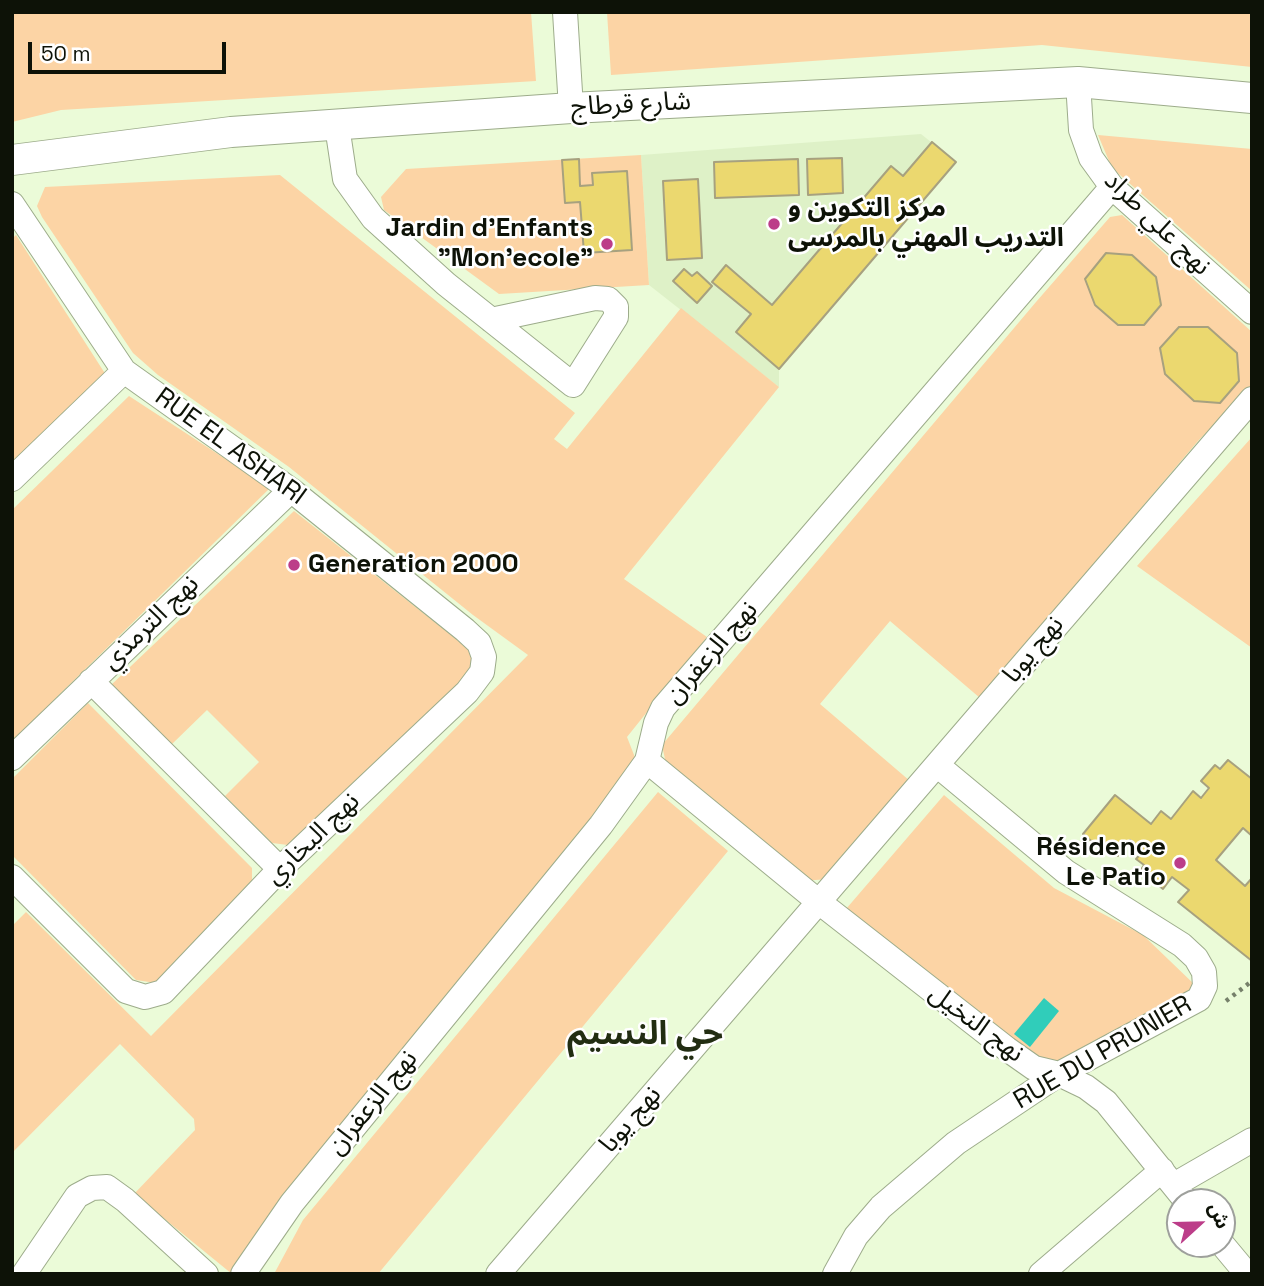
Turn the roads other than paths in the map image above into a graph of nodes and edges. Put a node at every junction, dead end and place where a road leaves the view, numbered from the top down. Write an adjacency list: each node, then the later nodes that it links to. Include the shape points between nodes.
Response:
1 (565, 12): 4 (street)
2 (1078, 82): 3 (street, شارع قرطاج); 4 (street, شارع قرطاج); 7 (street, نهج علي طراد, via 1081,130 1091,158)
3 (1252, 98)
4 (571, 108): 5 (street, شارع قرطاج)
5 (337, 126): 6 (street, شارع قرطاج, via 230,132); 10 (street, via 345,179 373,218)
6 (12, 160)
7 (1112, 187): 9 (street, نهج علي طراد); 18 (street, نهج الزعفران, via 663,708)
8 (13, 207): 11 (street, RUE EL ASHARI)
9 (1252, 312)
10 (491, 320): 10 (street, via 595,298 608,299 616,307 616,317 573,385)
11 (124, 371): 13 (street); 14 (street, RUE EL ASHARI)
12 (1252, 399): 19 (street, نهج يوبا)
13 (12, 479)
14 (291, 490): 15 (street, RUE EL ASHARI, via 466,630 479,643); 16 (street, نهج الترمذي)
15 (484, 657): 20 (street, نهج البخاري, via 482,672 467,692)
16 (91, 681): 17 (street, نهج الترمذي); 20 (street)
17 (12, 758)
18 (647, 761): 22 (street); 29 (street, نهج الزعفران, via 547,895 292,1202)
19 (937, 765): 22 (street, نهج يوبا); 23 (street, RUE DU PRUNIER, via 1066,872 1182,945 1204,972 1205,986 1199,999)
20 (280, 869): 21 (street, نهج البخاري, via 163,992 145,997 126,991)
21 (16, 890)
22 (818, 902): 23 (street, نهج النخيل, via 1029,1065); 30 (street, نهج يوبا)
23 (1059, 1074): 25 (street, نهج النخيل, via 1106,1101); 31 (street, RUE DU PRUNIER, via 915,1175 856,1236)
24 (1252, 1140): 25 (street)
25 (1174, 1186): 32 (street)
26 (1234, 1258): 33 (street)
27 (24, 1274): 28 (street, via 78,1196 107,1187)
28 (206, 1274)
29 (243, 1274)
30 (498, 1274)
31 (835, 1274)
32 (1041, 1274)
33 (1247, 1274)

